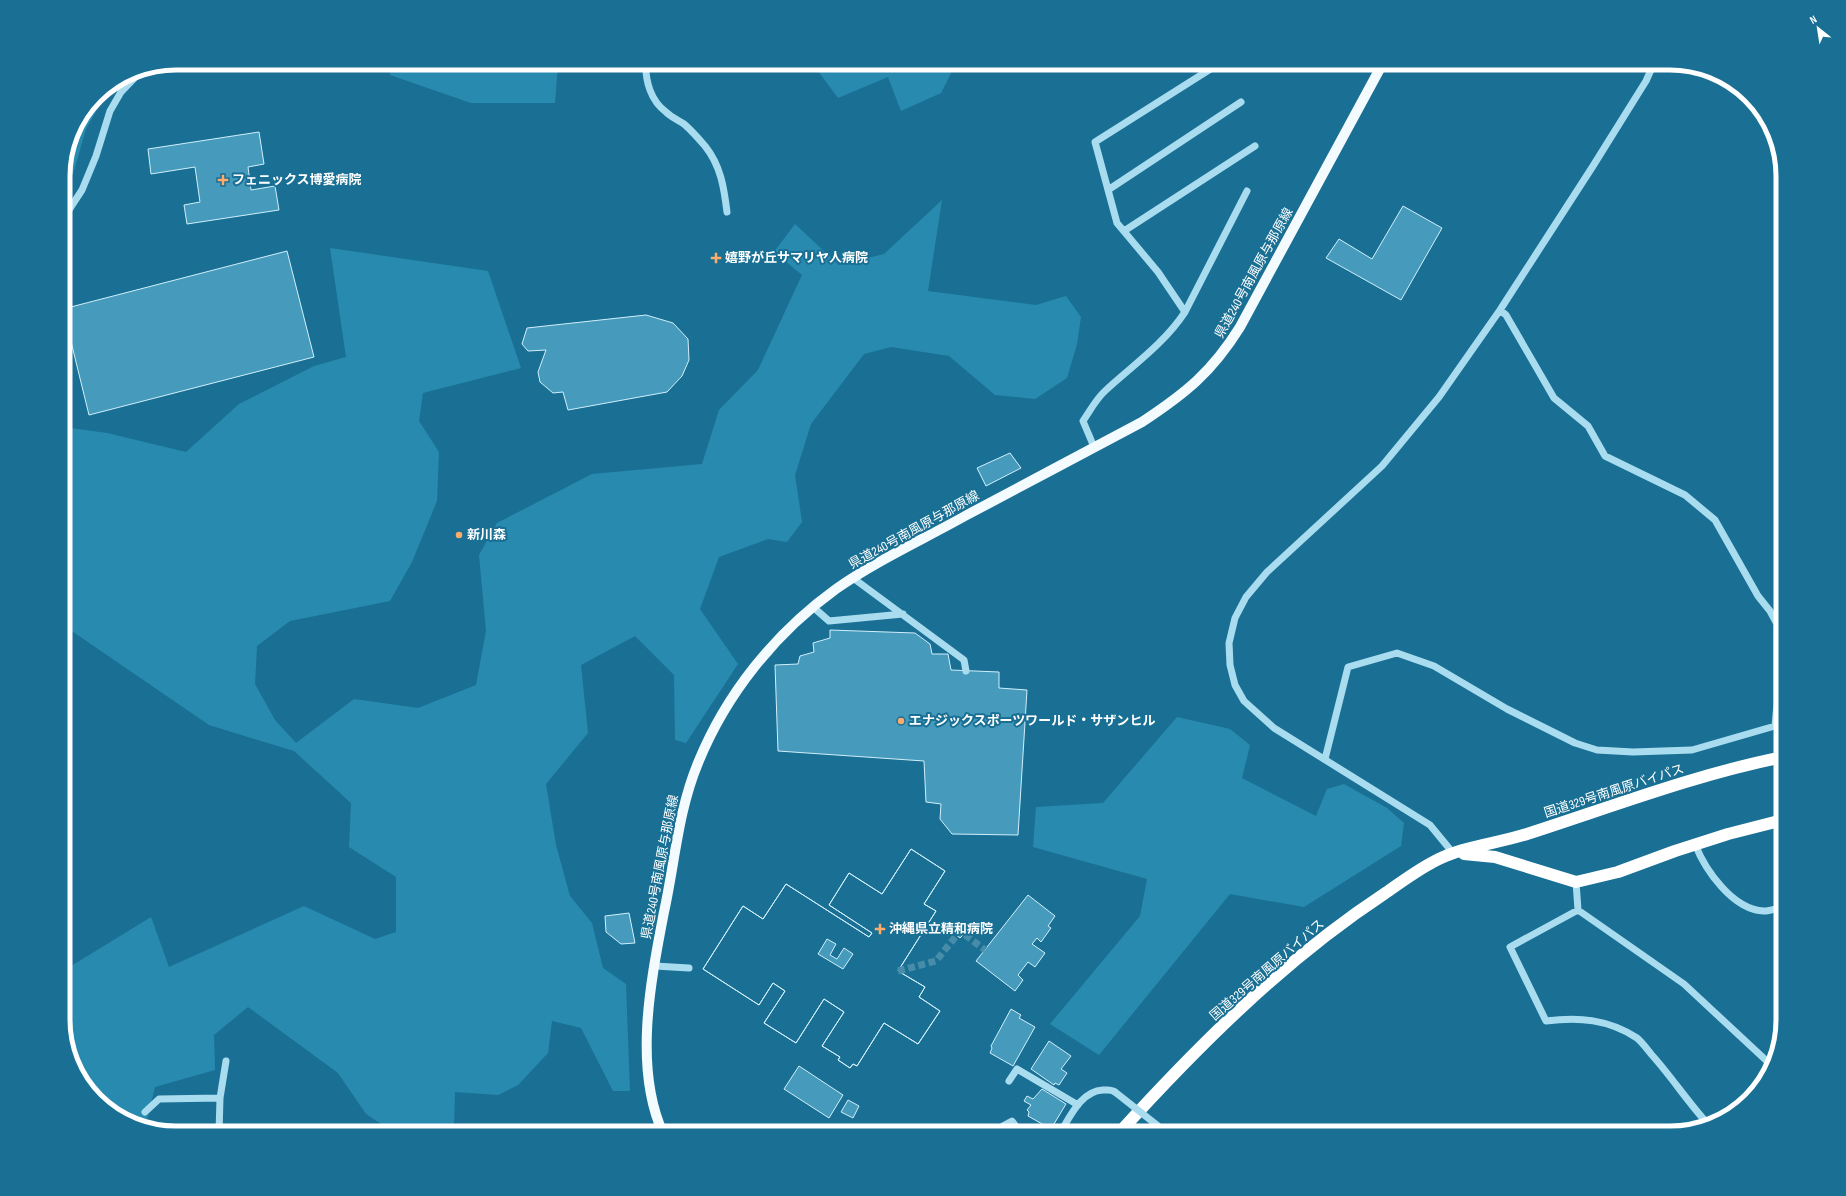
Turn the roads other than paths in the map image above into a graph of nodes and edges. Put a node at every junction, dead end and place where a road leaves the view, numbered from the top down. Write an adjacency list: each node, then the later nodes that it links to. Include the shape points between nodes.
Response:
1 (646, 70): 11 (street, via 652,95 665,112 684,124 705,146 717,165 723,182)
2 (1209, 70): 8 (street, via 1095,142)
3 (1379, 70): 15 (main road, 県道240号南風原与那原線, via 1276,263 1227,347 1197,382 1176,400 1142,422)
4 (1651, 70): 13 (street)
5 (133, 79): 10 (street, via 121,92 110,111 96,156 82,190)
6 (1241, 102): 8 (street)
7 (1255, 146): 12 (street)
8 (1108, 190): 12 (street, via 1117,223)
9 (1247, 191): 14 (street)
10 (70, 208)
11 (727, 212)
12 (1124, 231): 14 (street, via 1158,272)
13 (1500, 310): 19 (street, via 1506,315 1554,398 1588,426 1606,456 1684,496 1715,520 1758,596); 22 (street, via 1439,397 1382,466 1267,572 1246,597 1235,618 1229,643 1230,665 1235,685 1244,702 1274,728)
14 (1185, 312): 15 (street, via 1136,366 1104,392 1083,421)
15 (1094, 447): 16 (main road, 県道240号南風原与那原線)
16 (853, 578): 17 (main road, 県道240号南風原与那原線); 18 (street)
17 (813, 607): 18 (street, via 830,621); 30 (main road, 県道240号南風原与那原線, via 770,647 741,684 709,737 688,789 674,847)
18 (903, 614): 20 (street, via 964,660)
19 (1776, 622)
20 (966, 671)
21 (1776, 715): 22 (street, via 1775,726 1692,750 1597,750 1575,743 1507,709 1434,666 1397,652 1348,667)
22 (1325, 759): 26 (street, via 1430,825)
23 (1776, 759): 26 (highway, 国道329号南風原バイパス, via 1688,782 1518,837)
24 (1776, 822): 25 (highway)
25 (1695, 844): 27 (highway, via 1618,872); 28 (street, via 1704,864 1727,893 1745,906 1764,911)
26 (1453, 853): 27 (highway, 国道329号南風原バイパス, via 1495,857); 44 (highway, 国道329号南風原バイパス, via 1416,872 1361,909 1308,950 1234,1015)
27 (1576, 882): 29 (street)
28 (1776, 908)
29 (1578, 910): 33 (street, via 1684,984); 38 (street, via 1510,947 1546,1021 1571,1018 1608,1023 1638,1039)
30 (655, 966): 31 (street); 40 (main road, 県道240号南風原与那原線, via 647,1042 650,1093)
31 (689, 968)
32 (226, 1061): 35 (street)
33 (1767, 1061)
34 (1009, 1081): 36 (street, via 1017,1070)
35 (220, 1098): 37 (street, via 158,1099); 39 (street)
36 (1078, 1104): 43 (street); 45 (street, bridge, via 1097,1090 1111,1090)
37 (145, 1112)
38 (1704, 1120)
39 (219, 1126)
40 (660, 1126)
41 (1003, 1126): 42 (street, via 1012,1121)
42 (1016, 1126)
43 (1064, 1126)
44 (1125, 1126)
45 (1158, 1126)

